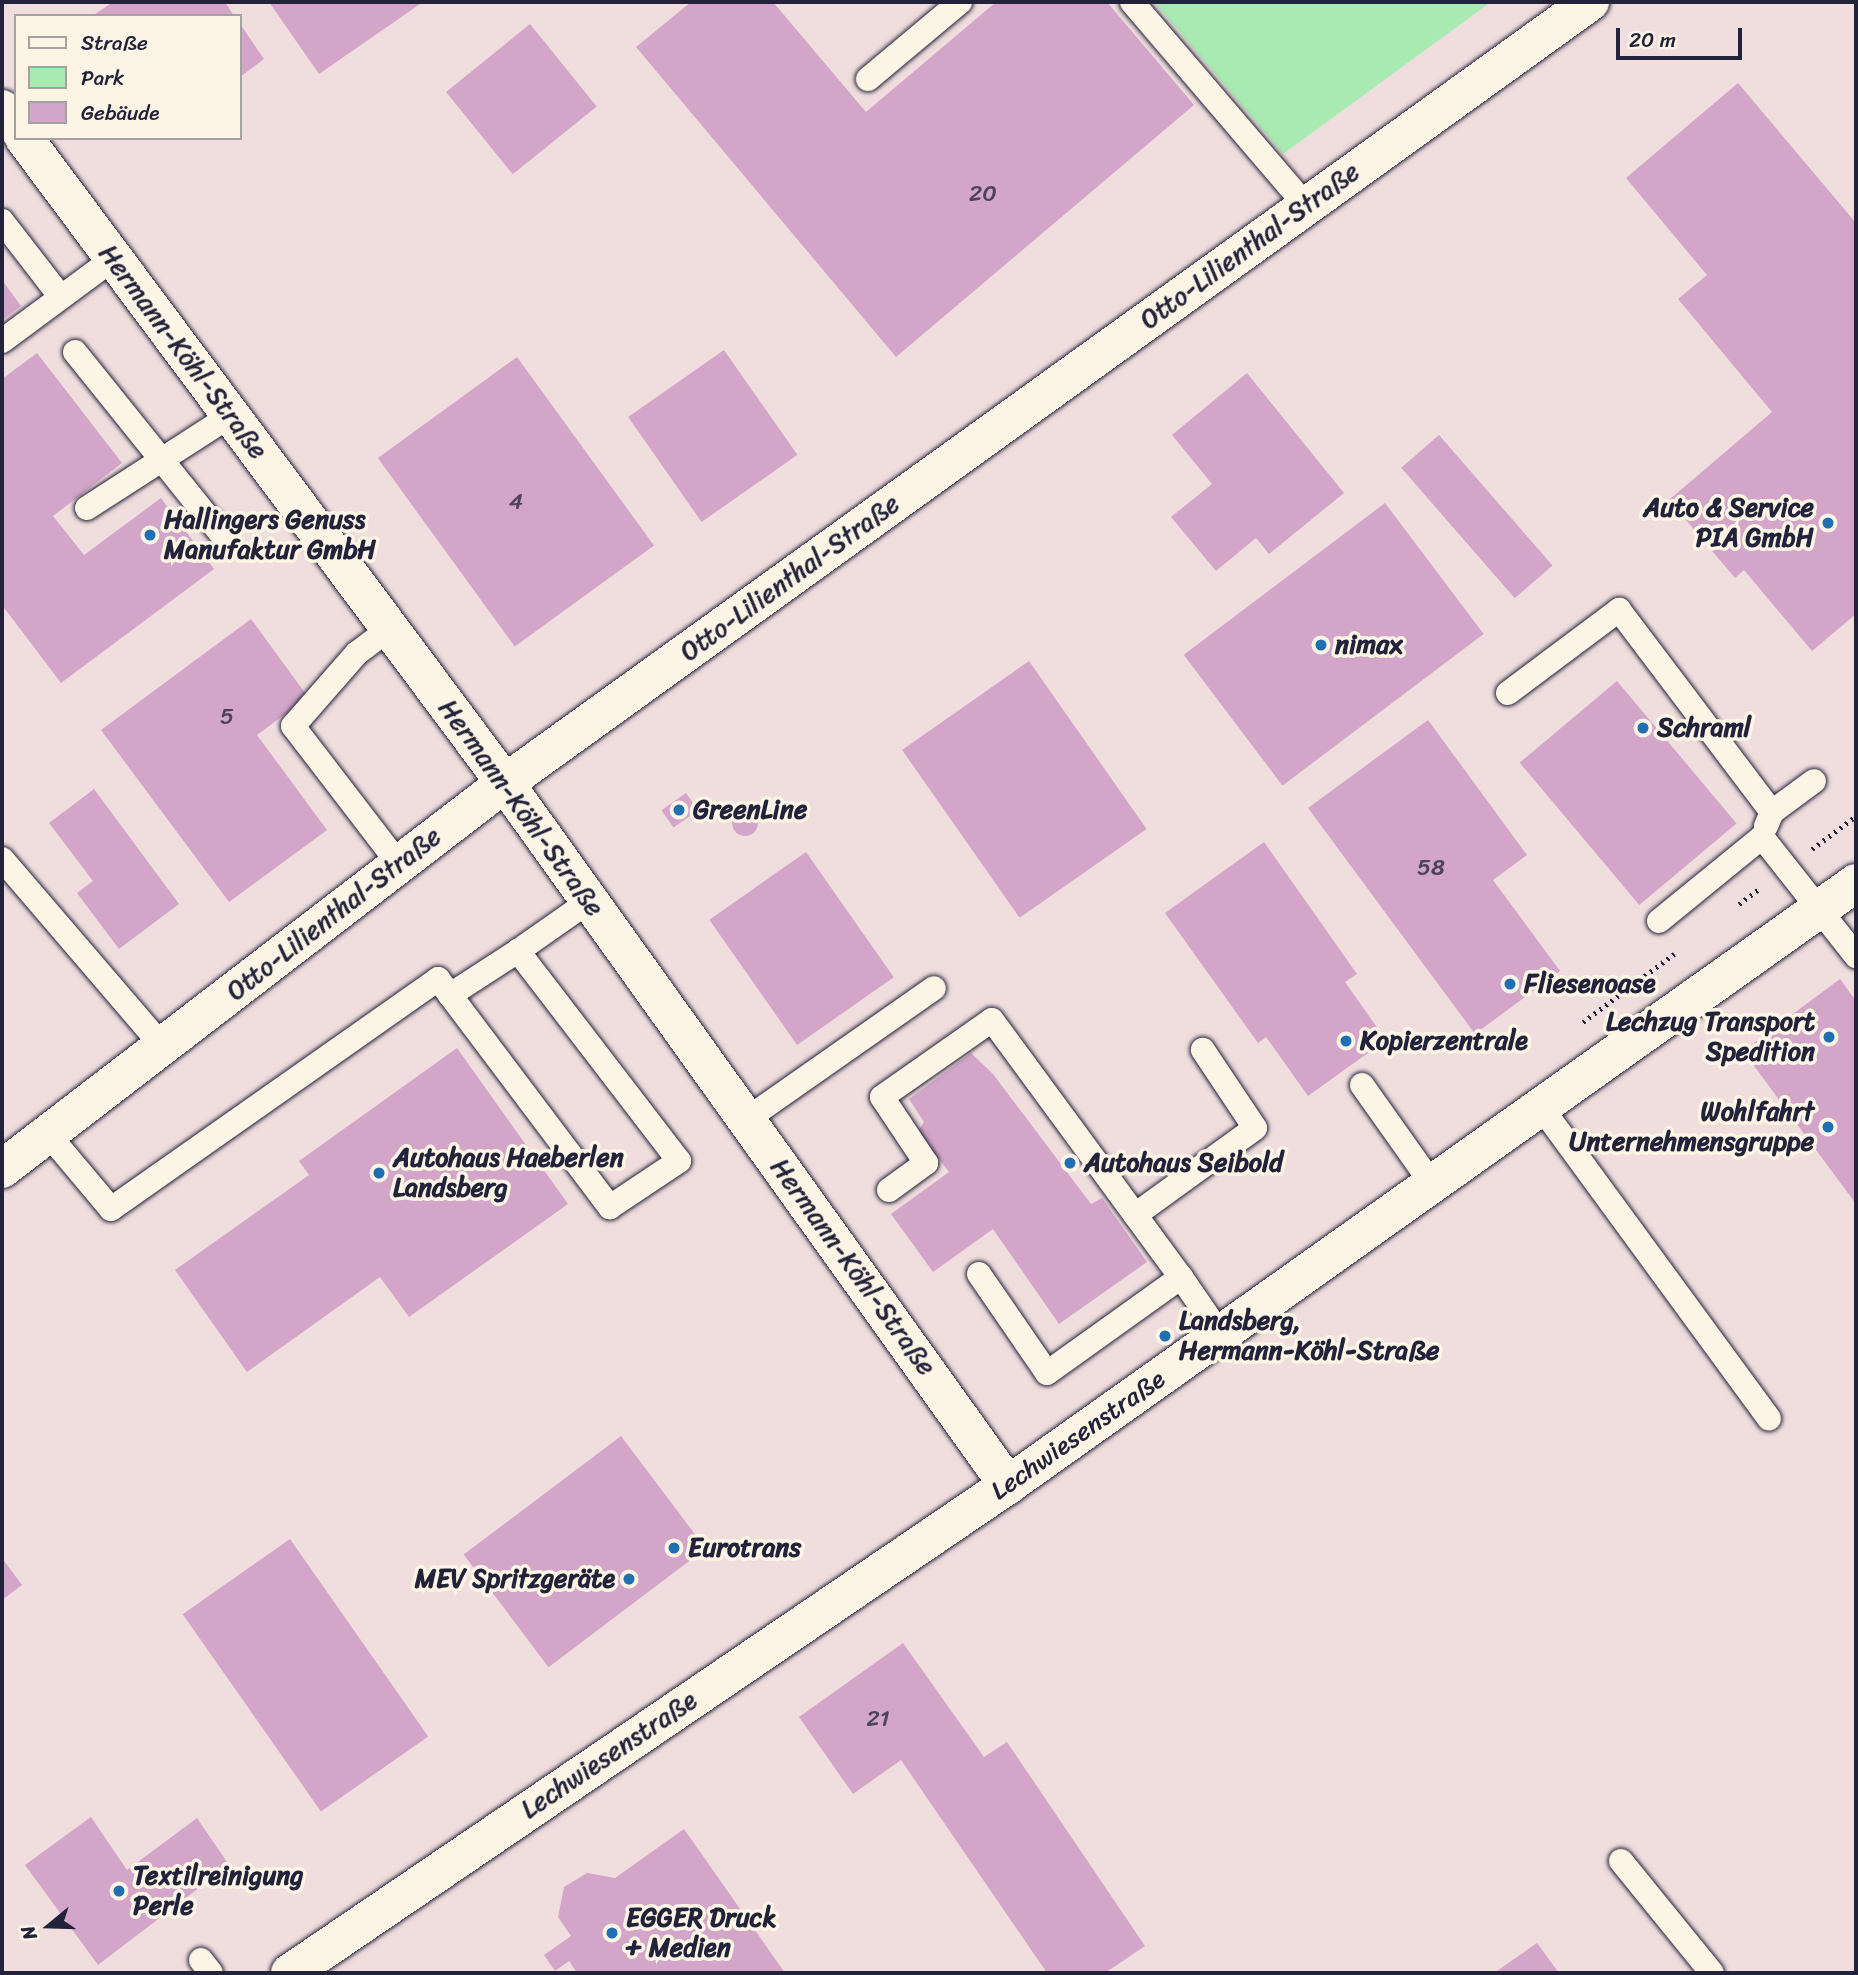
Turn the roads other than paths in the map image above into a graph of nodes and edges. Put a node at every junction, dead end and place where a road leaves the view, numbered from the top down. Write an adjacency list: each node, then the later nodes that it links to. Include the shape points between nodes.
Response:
1 (960, 2): 4 (lane)
2 (1132, 2): 8 (lane)
3 (1590, 2): 8 (street, Otto-Lilienthal-Straße)
4 (868, 79)
5 (2, 108): 6 (street)
6 (14, 124)
7 (26, 140): 10 (street, Hermann-Köhl-Straße)
8 (1306, 206): 21 (street, Otto-Lilienthal-Straße)
9 (2, 221): 11 (lane)
10 (114, 258): 11 (lane); 14 (street, Hermann-Köhl-Straße)
11 (60, 296): 12 (lane)
12 (2, 341)
13 (75, 352): 15 (lane)
14 (230, 416): 15 (lane); 18 (street, Hermann-Köhl-Straße)
15 (162, 458): 16 (lane); 17 (lane)
16 (87, 508)
17 (222, 535)
18 (389, 629): 21 (street, Hermann-Köhl-Straße); 25 (lane, via 356,653 293,726)
19 (1508, 693): 22 (lane, via 1619,610)
20 (1814, 781): 22 (lane)
21 (505, 783): 25 (street, Otto-Lilienthal-Straße); 27 (street, Hermann-Köhl-Straße)
22 (1772, 812): 23 (lane)
23 (1762, 837): 28 (lane); 29 (lane)
24 (2, 859): 34 (lane)
25 (399, 864): 34 (street, Otto-Lilienthal-Straße)
26 (1856, 883): 28 (street, Lechwiesenstraße)
27 (588, 901): 30 (lane); 38 (street, Hermann-Köhl-Straße)
28 (1821, 908): 31 (lane); 37 (street, Lechwiesenstraße)
29 (1659, 921)
30 (518, 951): 33 (lane); 33 (lane, via 679,1161 610,1207)
31 (1856, 956)
32 (934, 988): 38 (lane)
33 (450, 995): 39 (lane, via 438,979 111,1209)
34 (162, 1046): 39 (street, Otto-Lilienthal-Straße)
35 (1203, 1050): 43 (lane, via 1255,1128)
36 (1362, 1085): 41 (lane)
37 (1541, 1107): 41 (street, Lechwiesenstraße); 47 (lane)
38 (747, 1119): 48 (street, Hermann-Köhl-Straße)
39 (48, 1134): 40 (street, Otto-Lilienthal-Straße)
40 (2, 1170)
41 (1432, 1184): 46 (street, Lechwiesenstraße)
42 (889, 1189): 43 (lane, via 926,1163 882,1097 992,1020)
43 (1135, 1215): 45 (lane)
44 (979, 1274): 45 (lane, via 1047,1373)
45 (1181, 1277): 46 (lane)
46 (1220, 1334): 48 (street, Lechwiesenstraße)
47 (1769, 1419)
48 (1008, 1485): 50 (street, Lechwiesenstraße)
49 (1621, 1861): 51 (lane)
50 (290, 1973)
51 (1712, 1973)

